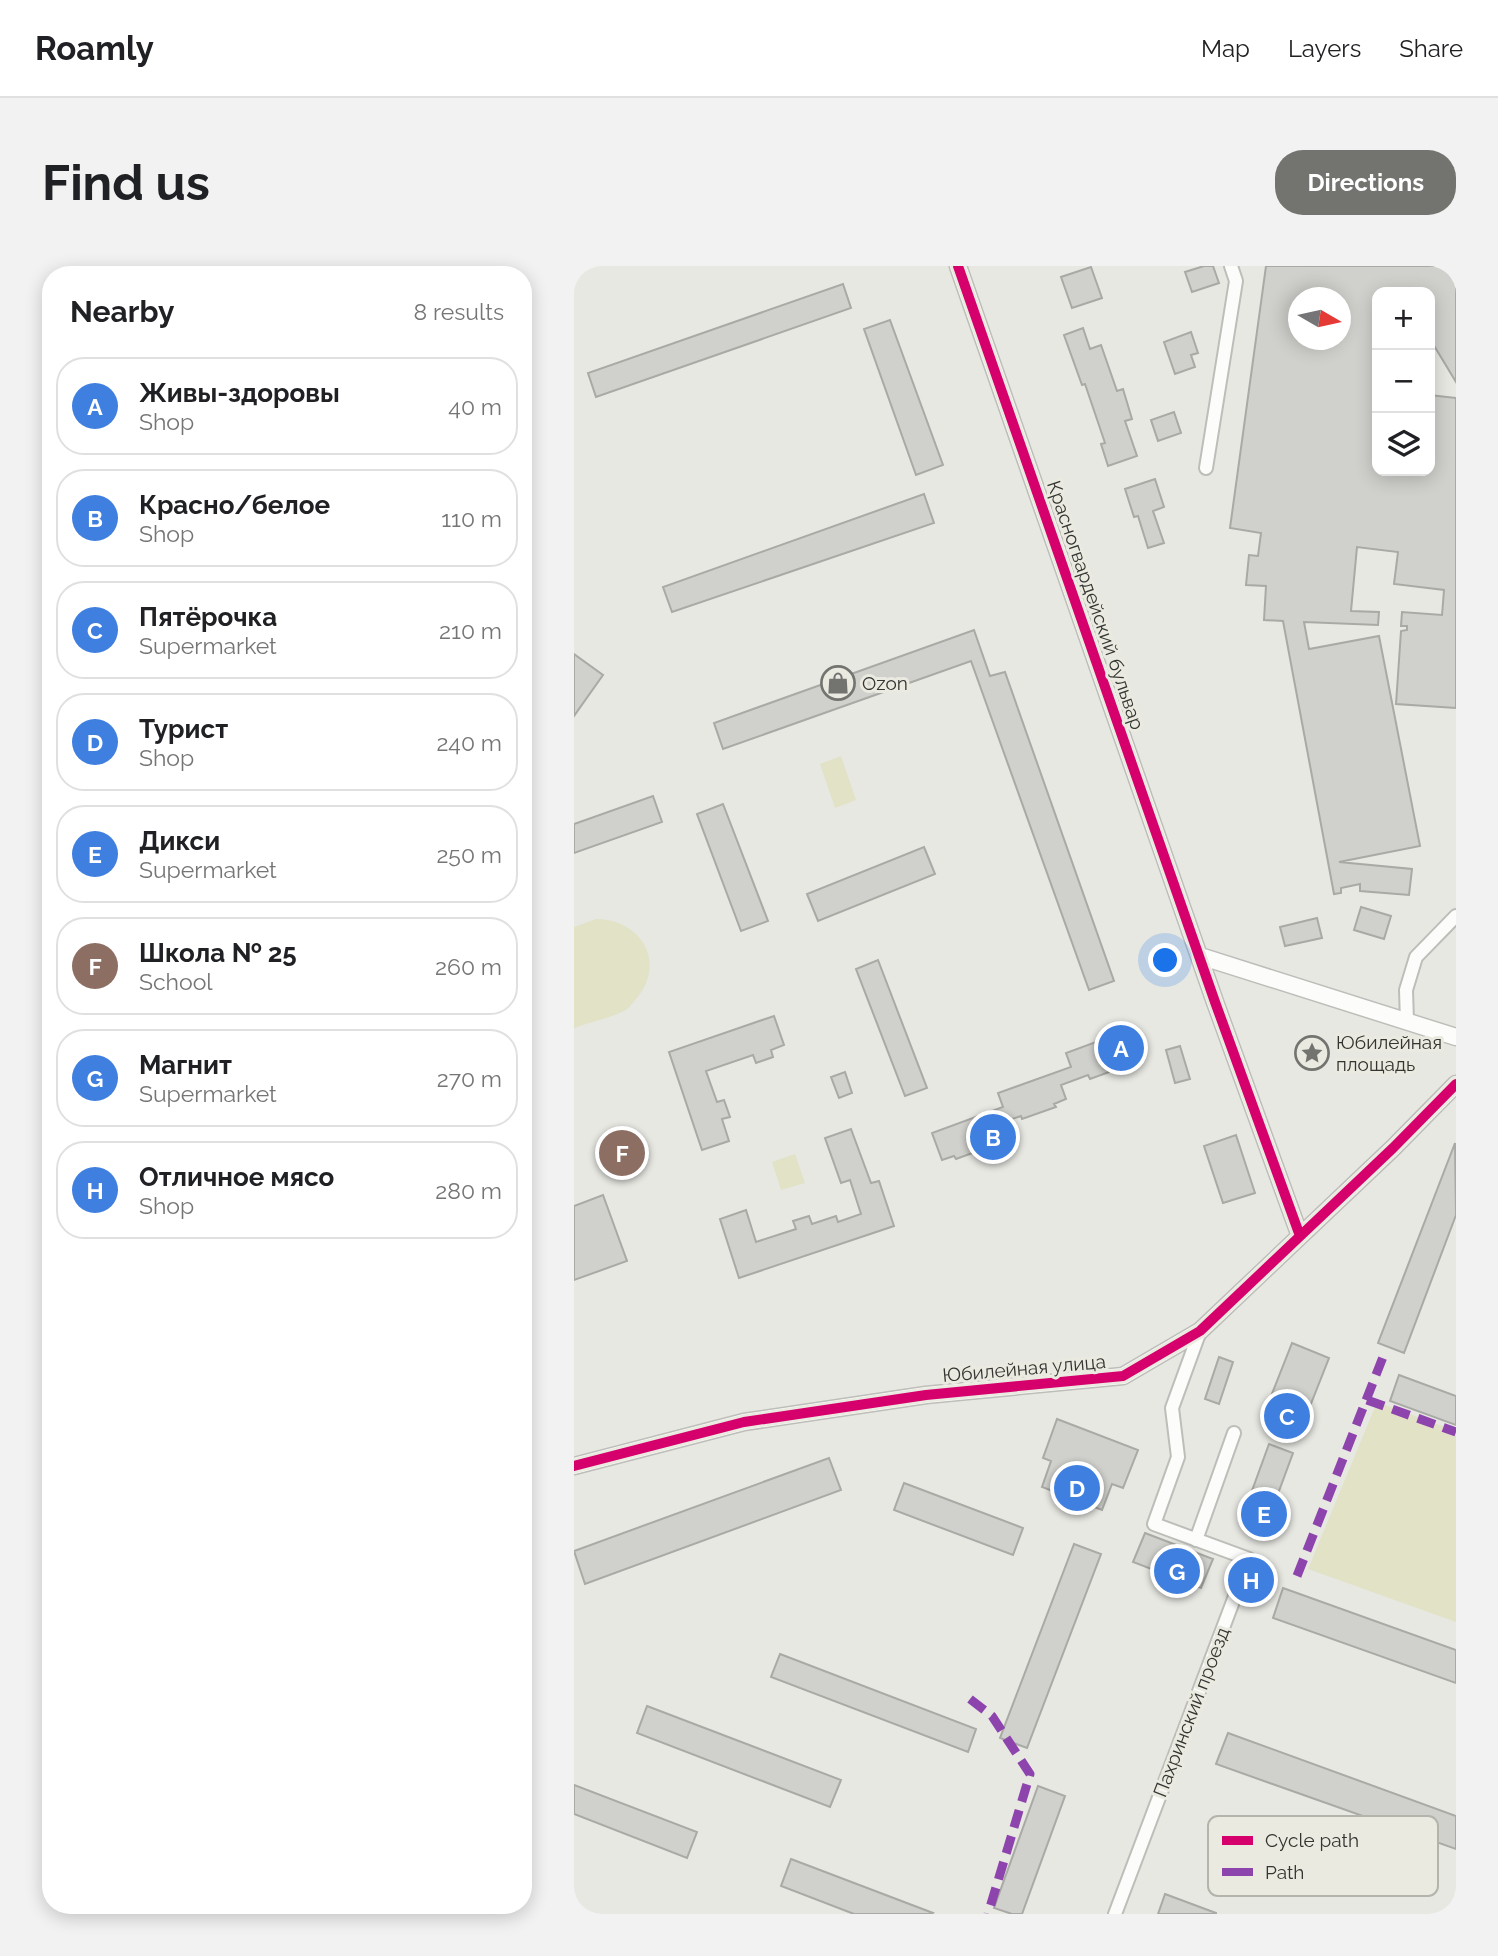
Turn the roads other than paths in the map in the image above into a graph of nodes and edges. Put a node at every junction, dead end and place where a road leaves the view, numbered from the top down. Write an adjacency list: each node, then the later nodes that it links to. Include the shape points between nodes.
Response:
1 (958, 266): 5 (street, Красногвардейский бульвар)
2 (1231, 266): 3 (street, via 1236,281)
3 (1206, 468)
4 (1456, 916): 6 (street, via 1416,957 1406,990)
5 (1200, 956): 6 (street); 9 (street, Красногвардейский бульвар)
6 (1406, 1021): 7 (street)
7 (1456, 1037)
8 (1456, 1084): 9 (street, Юбилейная улица)
9 (1300, 1236): 10 (street, Юбилейная улица)
10 (1200, 1331): 12 (street, Юбилейная улица, via 1123,1376 926,1395 744,1422); 13 (street, Пахринский проезд, via 1172,1408 1178,1457 1154,1524)
11 (1234, 1433): 13 (street)
12 (574, 1466)
13 (1196, 1540): 14 (street, Пахринский проезд, via 1249,1559)
14 (1115, 1914)

